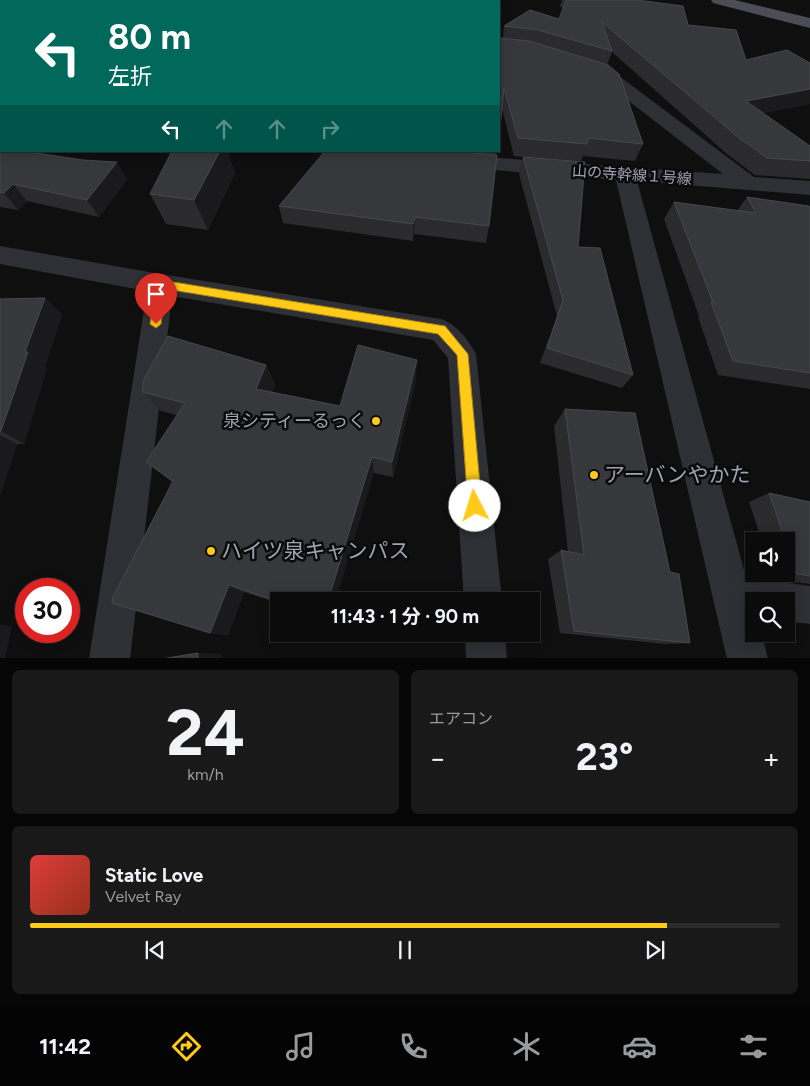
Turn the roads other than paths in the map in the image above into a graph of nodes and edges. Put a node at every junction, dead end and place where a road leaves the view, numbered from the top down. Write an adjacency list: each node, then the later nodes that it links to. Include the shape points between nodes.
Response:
1 (726, 1): 2 (main road)
2 (810, 23)
3 (572, 65): 6 (street, via 608,77)
4 (441, 160): 5 (street, 山の寺幹線１号線)
5 (625, 175): 6 (street, 山の寺幹線１号線); 11 (street)
6 (748, 183): 7 (street, 山の寺幹線１号線)
7 (810, 188)
8 (0, 255): 9 (street)
9 (161, 284): 10 (street, via 441,330 462,354); 16 (street)
10 (482, 592)
11 (732, 595): 12 (street); 18 (street)
12 (745, 597)
13 (795, 603): 14 (street)
14 (810, 605)
15 (486, 642): 17 (street)
16 (109, 658)
17 (487, 658)
18 (748, 658)

